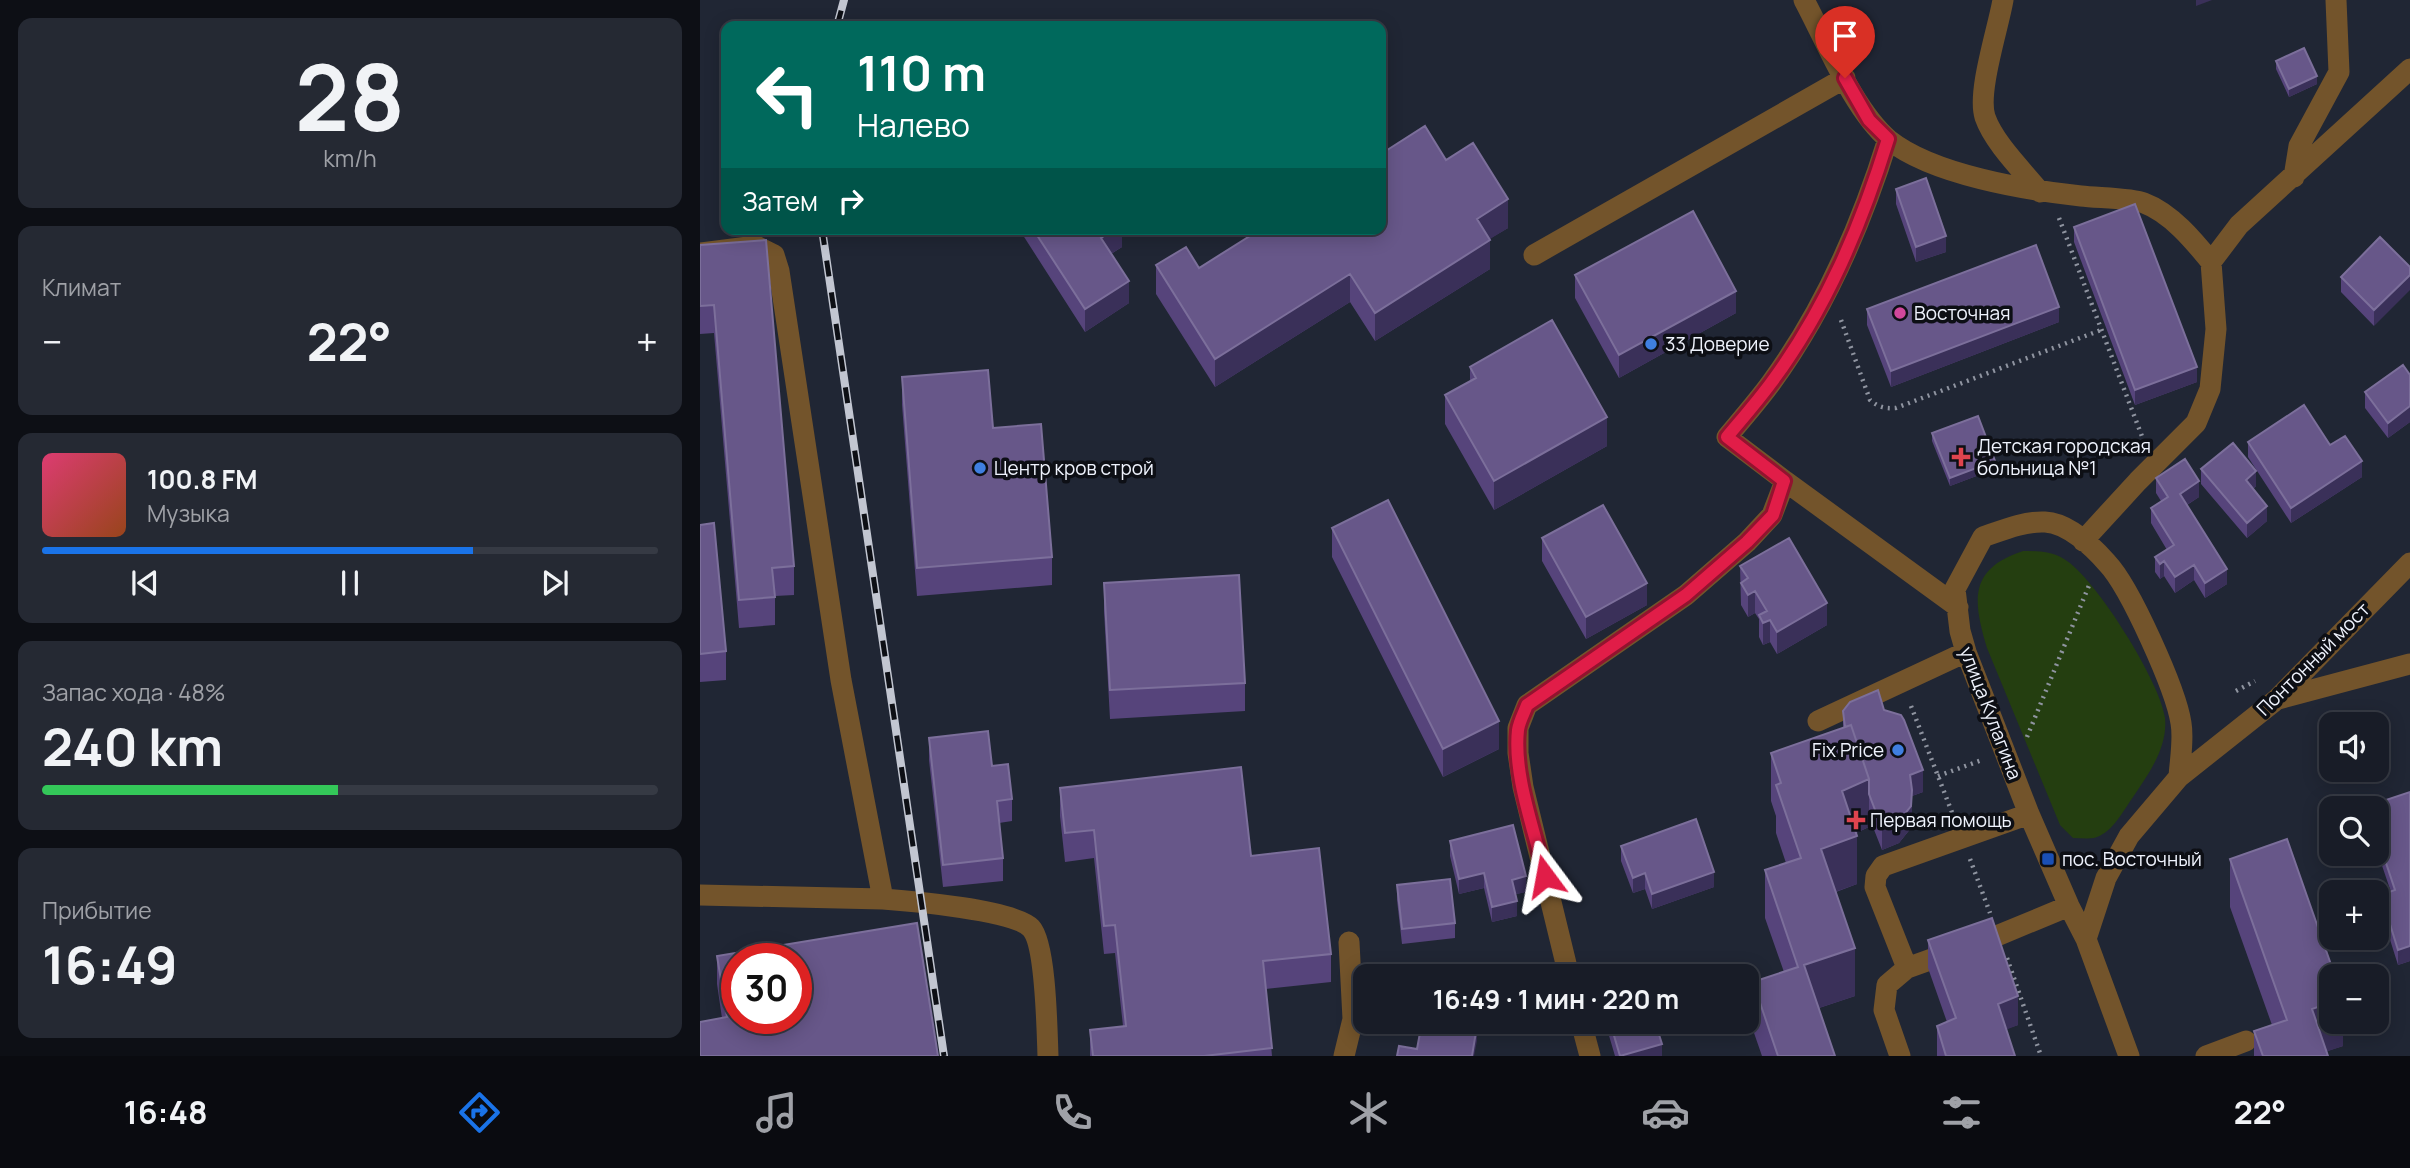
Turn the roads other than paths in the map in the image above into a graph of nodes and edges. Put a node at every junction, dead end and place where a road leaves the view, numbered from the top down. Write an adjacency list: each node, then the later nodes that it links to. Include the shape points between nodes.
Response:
1 (1804, 0): 5 (street)
2 (2003, 0): 8 (street, via 1982,92 1984,116 1993,133)
3 (2336, 0): 7 (street, via 2339,72 2299,146)
4 (2410, 69): 7 (street)
5 (1845, 78): 6 (street, via 1869,120); 10 (street)
6 (1888, 139): 8 (street, via 1933,166); 12 (street, via 1870,198 1829,290 1771,383 1727,437)
7 (2294, 177): 11 (street, via 2239,225)
8 (2045, 192): 11 (street, via 2144,203 2184,229)
9 (700, 253): 23 (street, via 756,246 774,255 777,263 841,680)
10 (1534, 255)
11 (2211, 262): 13 (street, via 2216,329 2210,389 2196,423)
12 (1784, 481): 15 (street); 27 (street, via 1773,515 1747,542 1686,595 1527,705 1518,728 1523,787)
13 (2083, 541): 15 (street, улица Кулагина, via 2047,522 2014,526 1983,537 1955,589); 20 (street, улица Кулагина, via 2119,580 2167,677 2182,723)
14 (2410, 563): 18 (street, Понтонный мост)
15 (1958, 607): 16 (street, улица Кулагина)
16 (1966, 652): 19 (street); 21 (street, улица Кулагина)
17 (2410, 664): 18 (street)
18 (2276, 700): 20 (street, Понтонный мост)
19 (1818, 721)
20 (2179, 776): 25 (street, via 2129,836 2106,878)
21 (2029, 814): 24 (street, улица Кулагина); 28 (street, via 1883,866 1875,887)
22 (700, 895): 23 (street)
23 (883, 899): 31 (street, via 1006,916 1033,929 1043,966)
24 (2068, 906): 25 (street, улица Кулагина); 28 (street)
25 (2086, 939): 35 (street, улица Кулагина)
26 (1349, 942): 32 (street, via 1353,1019)
27 (1566, 964)
28 (1907, 968): 34 (street, via 1886,985 1884,998)
29 (1584, 1034): 33 (street)
30 (2246, 1041): 36 (street)
31 (1048, 1056)
32 (1344, 1056)
33 (1590, 1056)
34 (1900, 1056)
35 (2129, 1056)
36 (2206, 1056)

